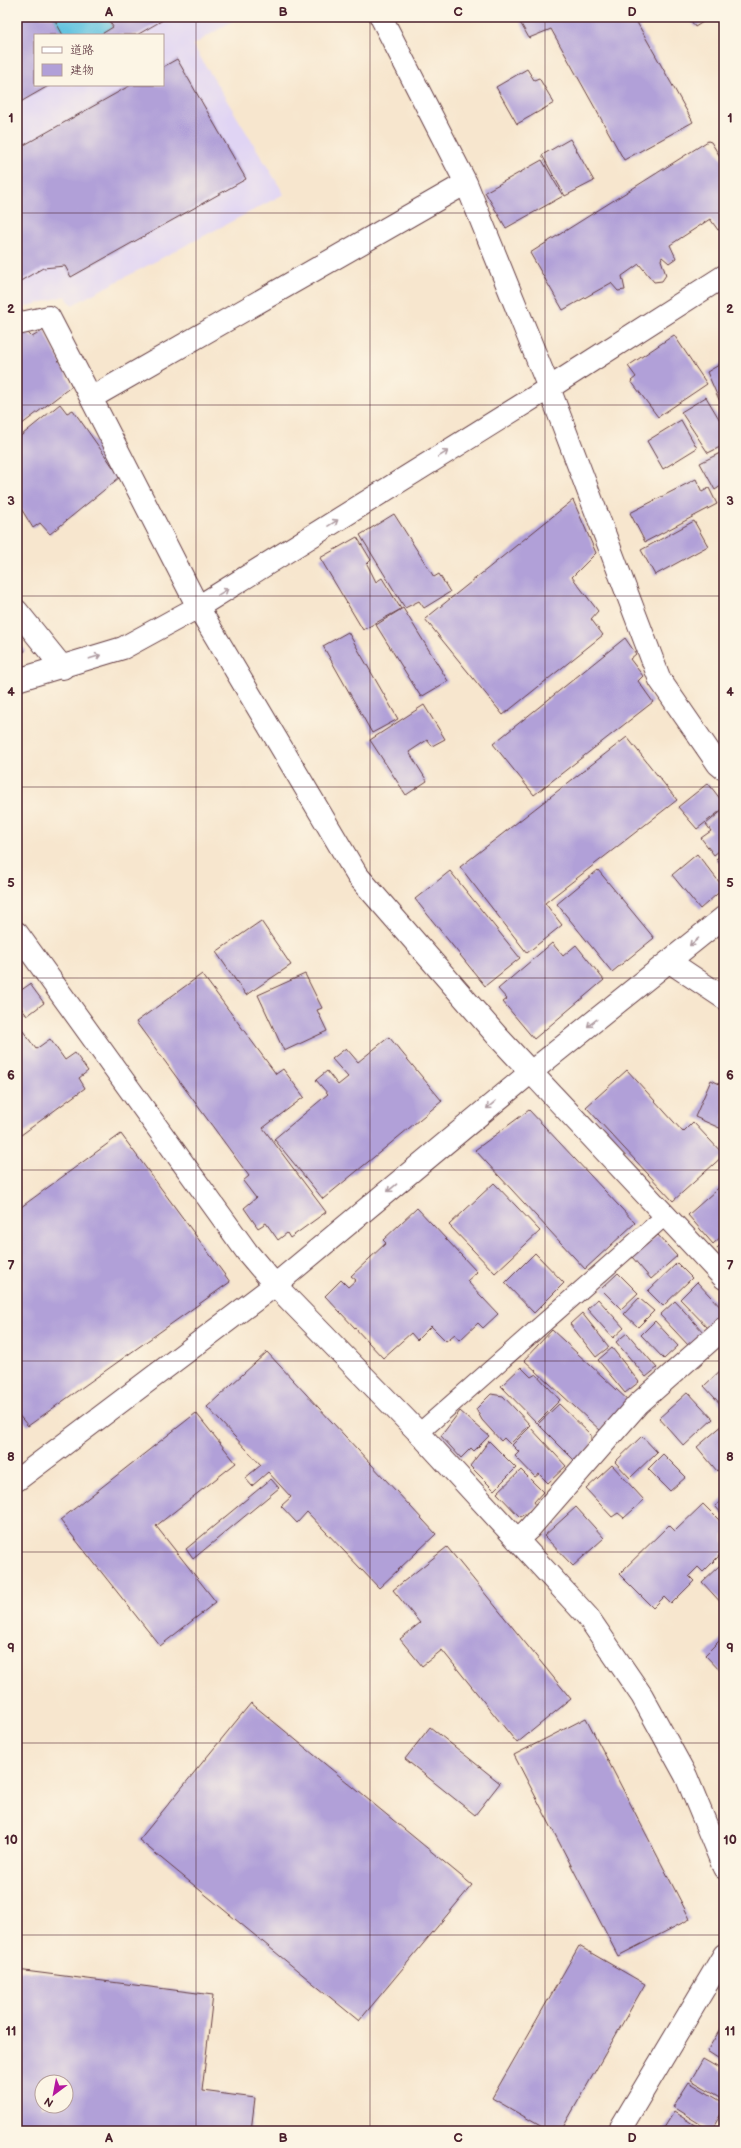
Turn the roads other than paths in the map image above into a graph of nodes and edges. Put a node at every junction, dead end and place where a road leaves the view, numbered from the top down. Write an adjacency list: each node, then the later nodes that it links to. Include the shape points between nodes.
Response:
1 (381, 17): 2 (street)
2 (466, 183): 5 (street); 6 (street)
3 (724, 276): 5 (street)
4 (17, 324): 6 (street, via 49,317)
5 (549, 388): 7 (street, one-way to 5); 11 (street, via 660,680)
6 (91, 398): 7 (street)
7 (198, 607): 9 (street, one-way to 7, via 123,648); 16 (street, via 356,875)
8 (17, 611): 9 (street)
9 (63, 668): 10 (street)
10 (17, 680)
11 (724, 769)
12 (724, 917): 14 (street, one-way to 14)
13 (17, 933): 19 (street, via 247,1252)
14 (670, 962): 15 (street); 16 (street, one-way to 16)
15 (724, 998)
16 (531, 1072): 17 (street); 19 (street, one-way to 19)
17 (666, 1215): 18 (street); 21 (lane)
18 (724, 1278)
19 (275, 1286): 21 (street); 22 (street)
20 (724, 1328): 23 (street, via 638,1404)
21 (419, 1432): 23 (street)
22 (17, 1480)
23 (517, 1540): 24 (street, via 588,1617 642,1696 686,1776)
24 (724, 1868)
25 (724, 1955): 26 (street)
26 (619, 2131)

